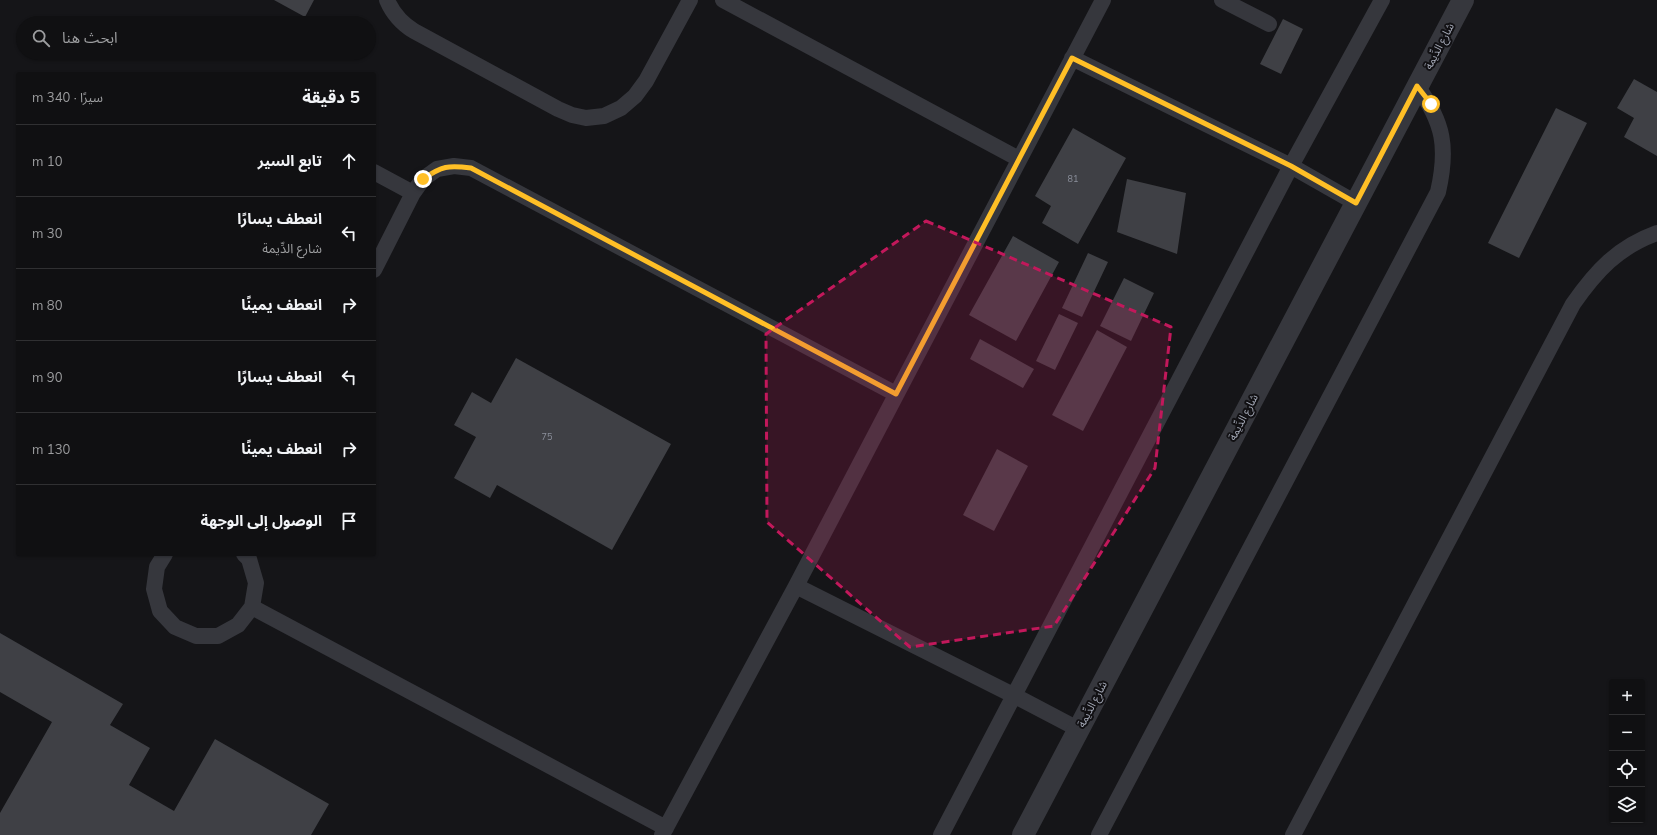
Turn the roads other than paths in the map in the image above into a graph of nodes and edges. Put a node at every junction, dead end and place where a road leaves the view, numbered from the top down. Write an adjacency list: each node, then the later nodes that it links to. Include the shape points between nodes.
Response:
1 (387, 0): 2 (lane, via 401,23 414,31 558,108 586,118 604,116 621,108 635,96 646,81)
2 (690, 0)
3 (723, 0): 11 (lane)
4 (1102, 0): 9 (lane)
5 (1222, 0): 8 (lane)
6 (1382, 0): 12 (lane)
7 (1463, 0): 10 (street, شارع الدِّيمة)
8 (1269, 24)
9 (1072, 58): 11 (lane); 12 (lane)
10 (1417, 86): 15 (street, شارع الدِّيمة); 28 (lane, via 1431,104 1440,125 1444,148 1438,192)
11 (1019, 159): 18 (lane)
12 (1291, 166): 15 (lane); 23 (lane)
13 (376, 173): 14 (lane)
14 (413, 193): 17 (lane); 18 (lane, via 423,179 437,169 454,166 471,168)
15 (1356, 203): 24 (street, شارع الدِّيمة)
16 (1657, 234): 29 (lane, via 1616,255 1592,277 1573,304)
17 (376, 266)
18 (896, 394): 21 (lane)
19 (164, 556): 22 (lane, via 157,567 154,589 160,611 175,628 196,636 218,636 238,625)
20 (246, 556): 22 (lane, via 256,583)
21 (796, 586): 23 (lane); 25 (lane)
22 (252, 607): 25 (lane)
23 (1015, 696): 24 (lane); 26 (lane)
24 (1078, 729): 27 (street, شارع الدِّيمة)
25 (664, 831)
26 (941, 835)
27 (1023, 835)
28 (1099, 835)
29 (1293, 835)

